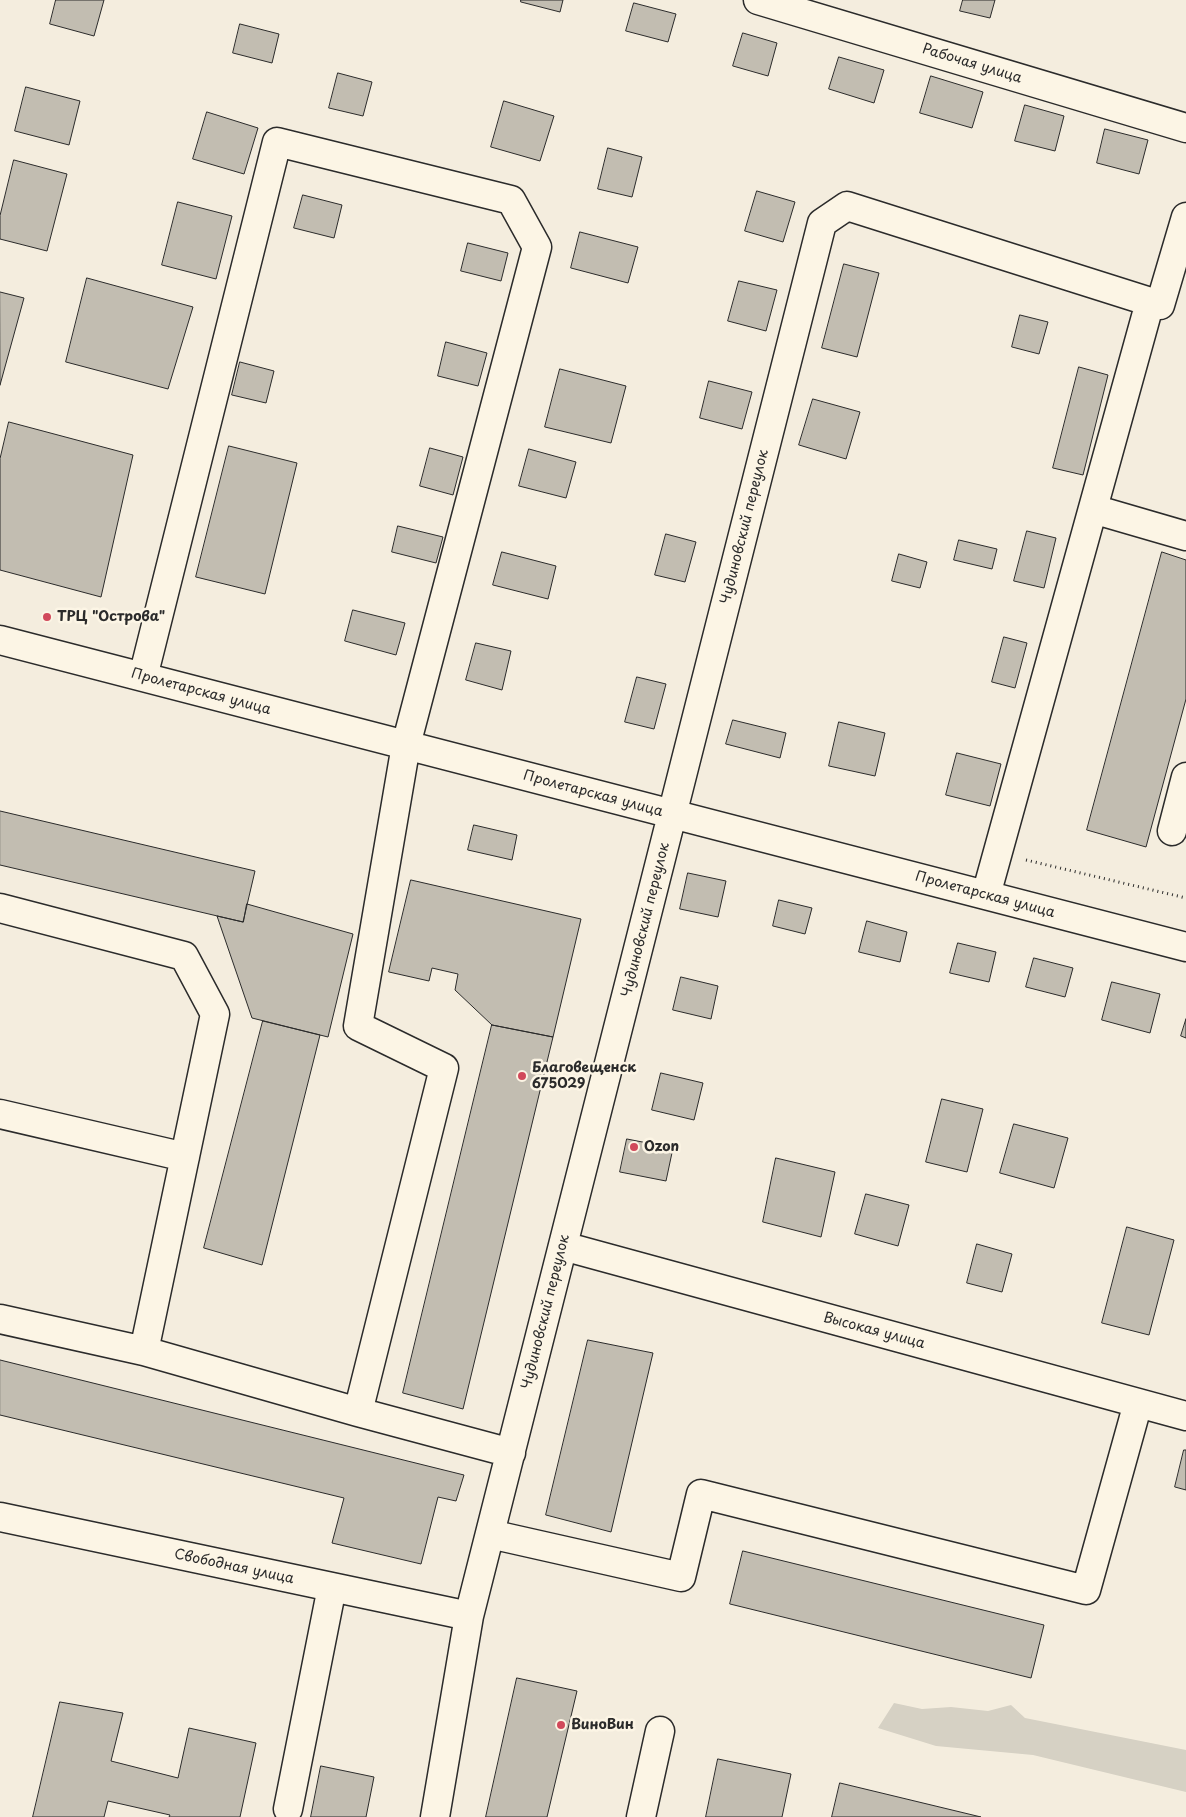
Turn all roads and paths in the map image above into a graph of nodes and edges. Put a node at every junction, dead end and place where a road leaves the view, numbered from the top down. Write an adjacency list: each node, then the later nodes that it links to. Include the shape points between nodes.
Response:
1 (758, 0): 2 (street, Рабочая улица)
2 (1186, 128)
3 (1186, 217): 4 (street, via 1160,305)
4 (1150, 302): 5 (street); 11 (street, Чудиновский переулок, via 847,206 822,224)
5 (1093, 509): 6 (street); 13 (street)
6 (1186, 536)
7 (0, 640): 8 (street, Пролетарская улица)
8 (142, 677): 9 (street, Пролетарская улица); 9 (street, via 277,142 511,200 537,247)
9 (406, 745): 11 (street, Пролетарская улица); 24 (street, via 358,1026 444,1068)
10 (1186, 777): 12 (street)
11 (672, 814): 14 (street, Пролетарская улица); 20 (street, Чудиновский переулок)
12 (1172, 831)
13 (997, 854): 14 (street); 15 (path)
14 (986, 895): 17 (street, Пролетарская улица)
15 (1186, 898)
16 (0, 908): 19 (street, via 184,956 215,1014)
17 (1186, 947)
18 (0, 1114): 19 (street)
19 (185, 1157): 22 (street)
20 (563, 1246): 23 (street, Высокая улица); 26 (street, Чудиновский переулок)
21 (0, 1318): 22 (street)
22 (144, 1351): 24 (street)
23 (1138, 1403): 25 (street, Высокая улица); 28 (street, via 1086,1590 701,1494 680,1576)
24 (358, 1412): 26 (street)
25 (1186, 1416)
26 (511, 1453): 28 (street, Чудиновский переулок)
27 (0, 1517): 29 (street, Свободная улица)
28 (490, 1534): 30 (street, Чудиновский переулок)
29 (332, 1588): 30 (street, Свободная улица); 32 (street)
30 (469, 1616): 33 (street, Чудиновский переулок)
31 (660, 1731): 34 (street)
32 (288, 1809)
33 (435, 1817)
34 (641, 1817)

